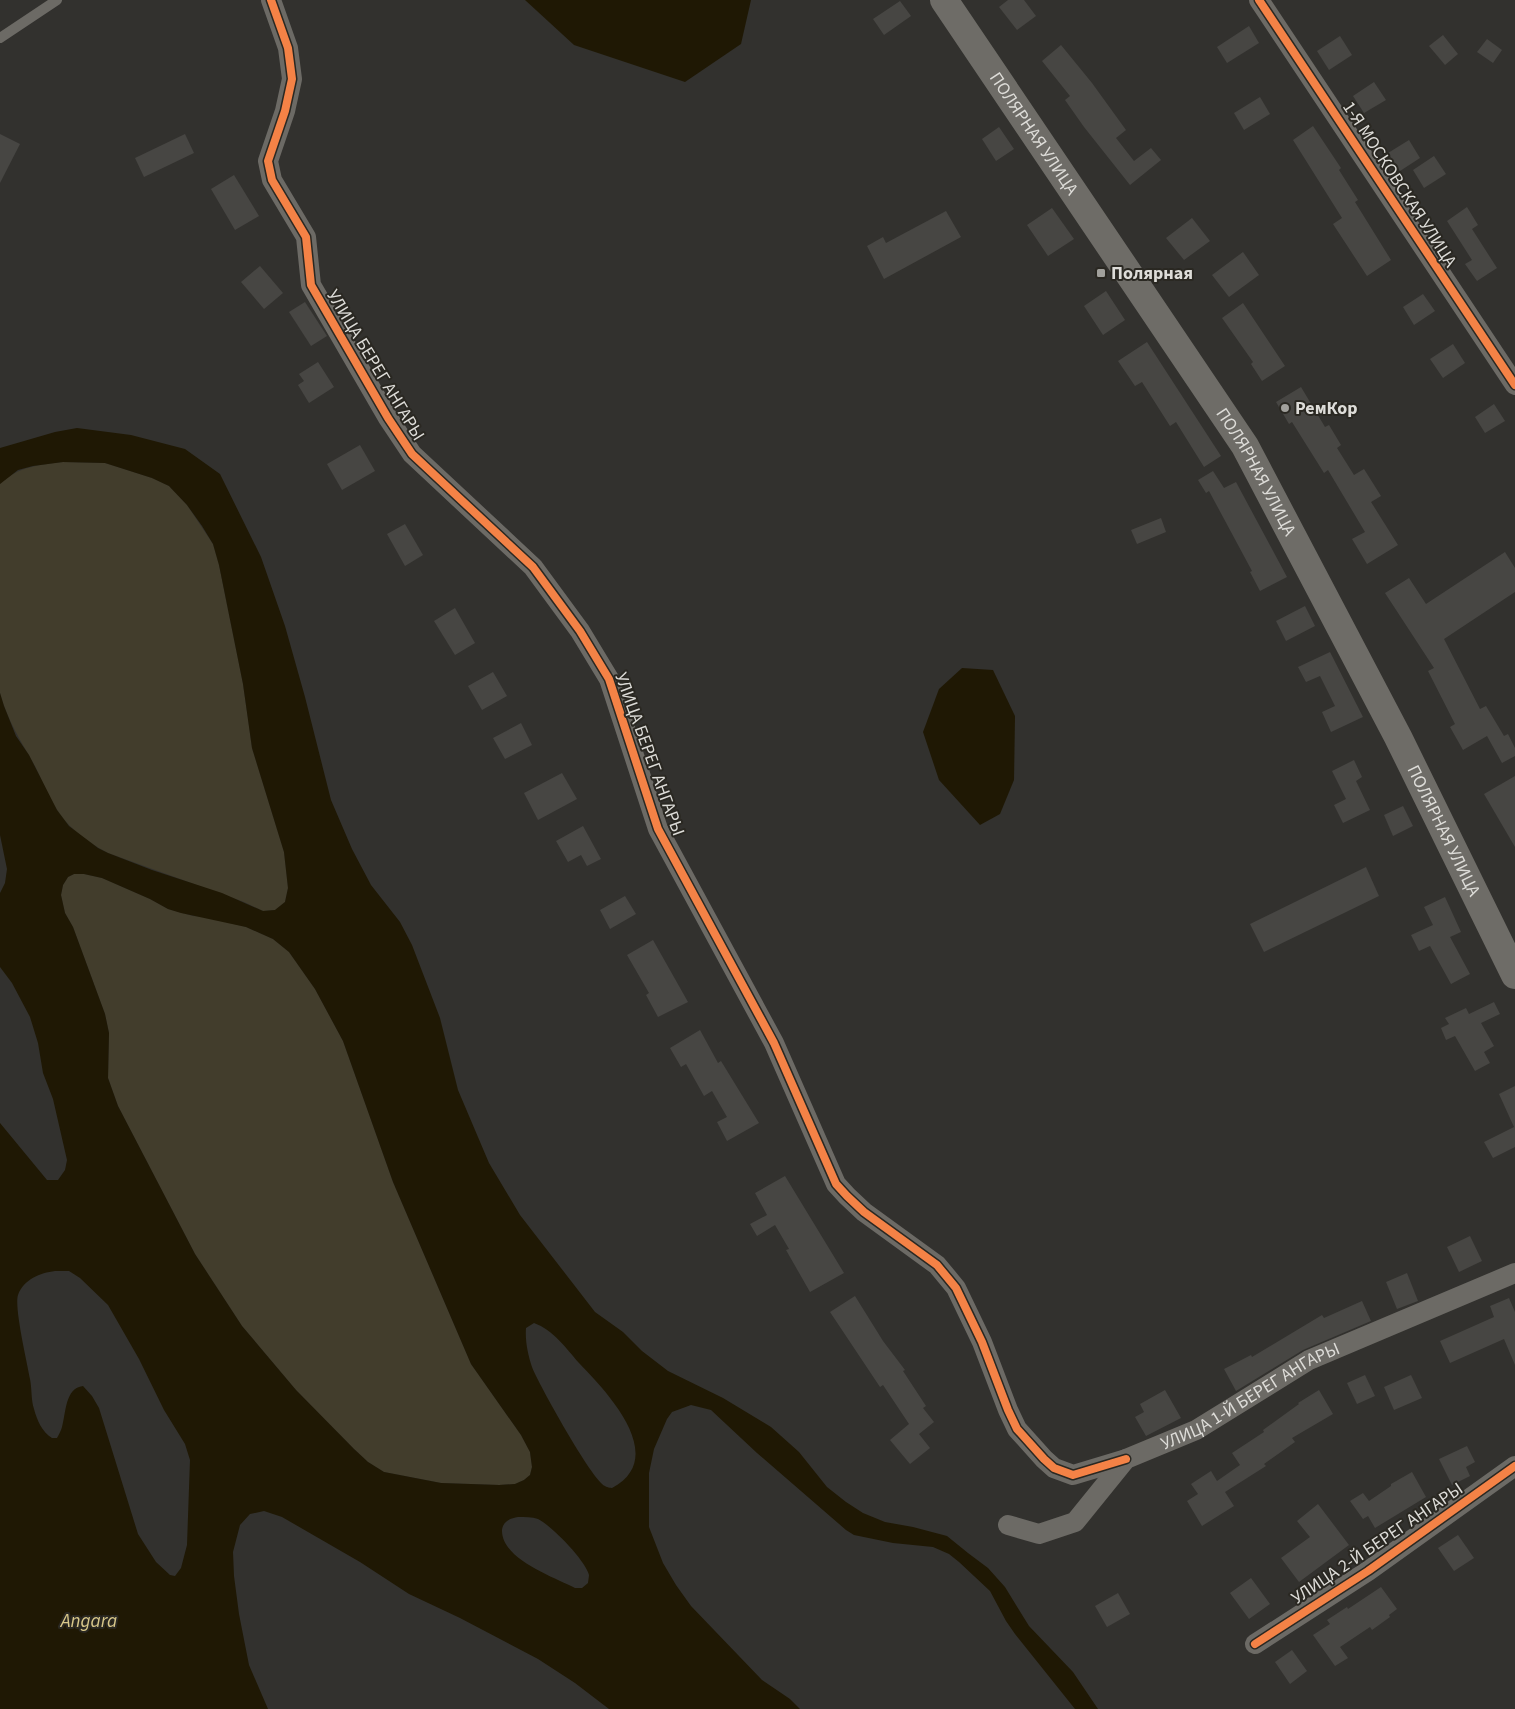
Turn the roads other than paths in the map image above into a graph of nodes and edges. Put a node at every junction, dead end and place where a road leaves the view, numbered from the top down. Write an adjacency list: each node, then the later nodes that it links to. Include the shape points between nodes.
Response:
1 (57, 0): 5 (lane)
2 (271, 0): 9 (street, УЛИЦА БЕРЕГ АНГАРЫ, via 288,48 292,79 268,161 269,170 306,237 311,284 412,454 533,567 580,631 609,679 658,829 774,1043 836,1184 864,1212 937,1265 956,1288 1017,1429 1044,1459 1054,1468 1073,1475)
3 (944, 0): 7 (main road, ПОЛЯРНАЯ УЛИЦА, via 1245,446 1398,737)
4 (1259, 0): 6 (street, 1-Я МОСКОВСКАЯ УЛИЦА)
5 (0, 38)
6 (1515, 385)
7 (1515, 975)
8 (1515, 1273): 9 (street, УЛИЦА 1-Й БЕРЕГ АНГАРЫ, via 1309,1360 1196,1430)
9 (1126, 1458): 11 (street, УЛИЦА 1-Й БЕРЕГ АНГАРЫ, via 1075,1522 1039,1534)
10 (1515, 1466): 12 (street, УЛИЦА 2-Й БЕРЕГ АНГАРЫ, via 1368,1571)
11 (1008, 1525)
12 (1255, 1644)

